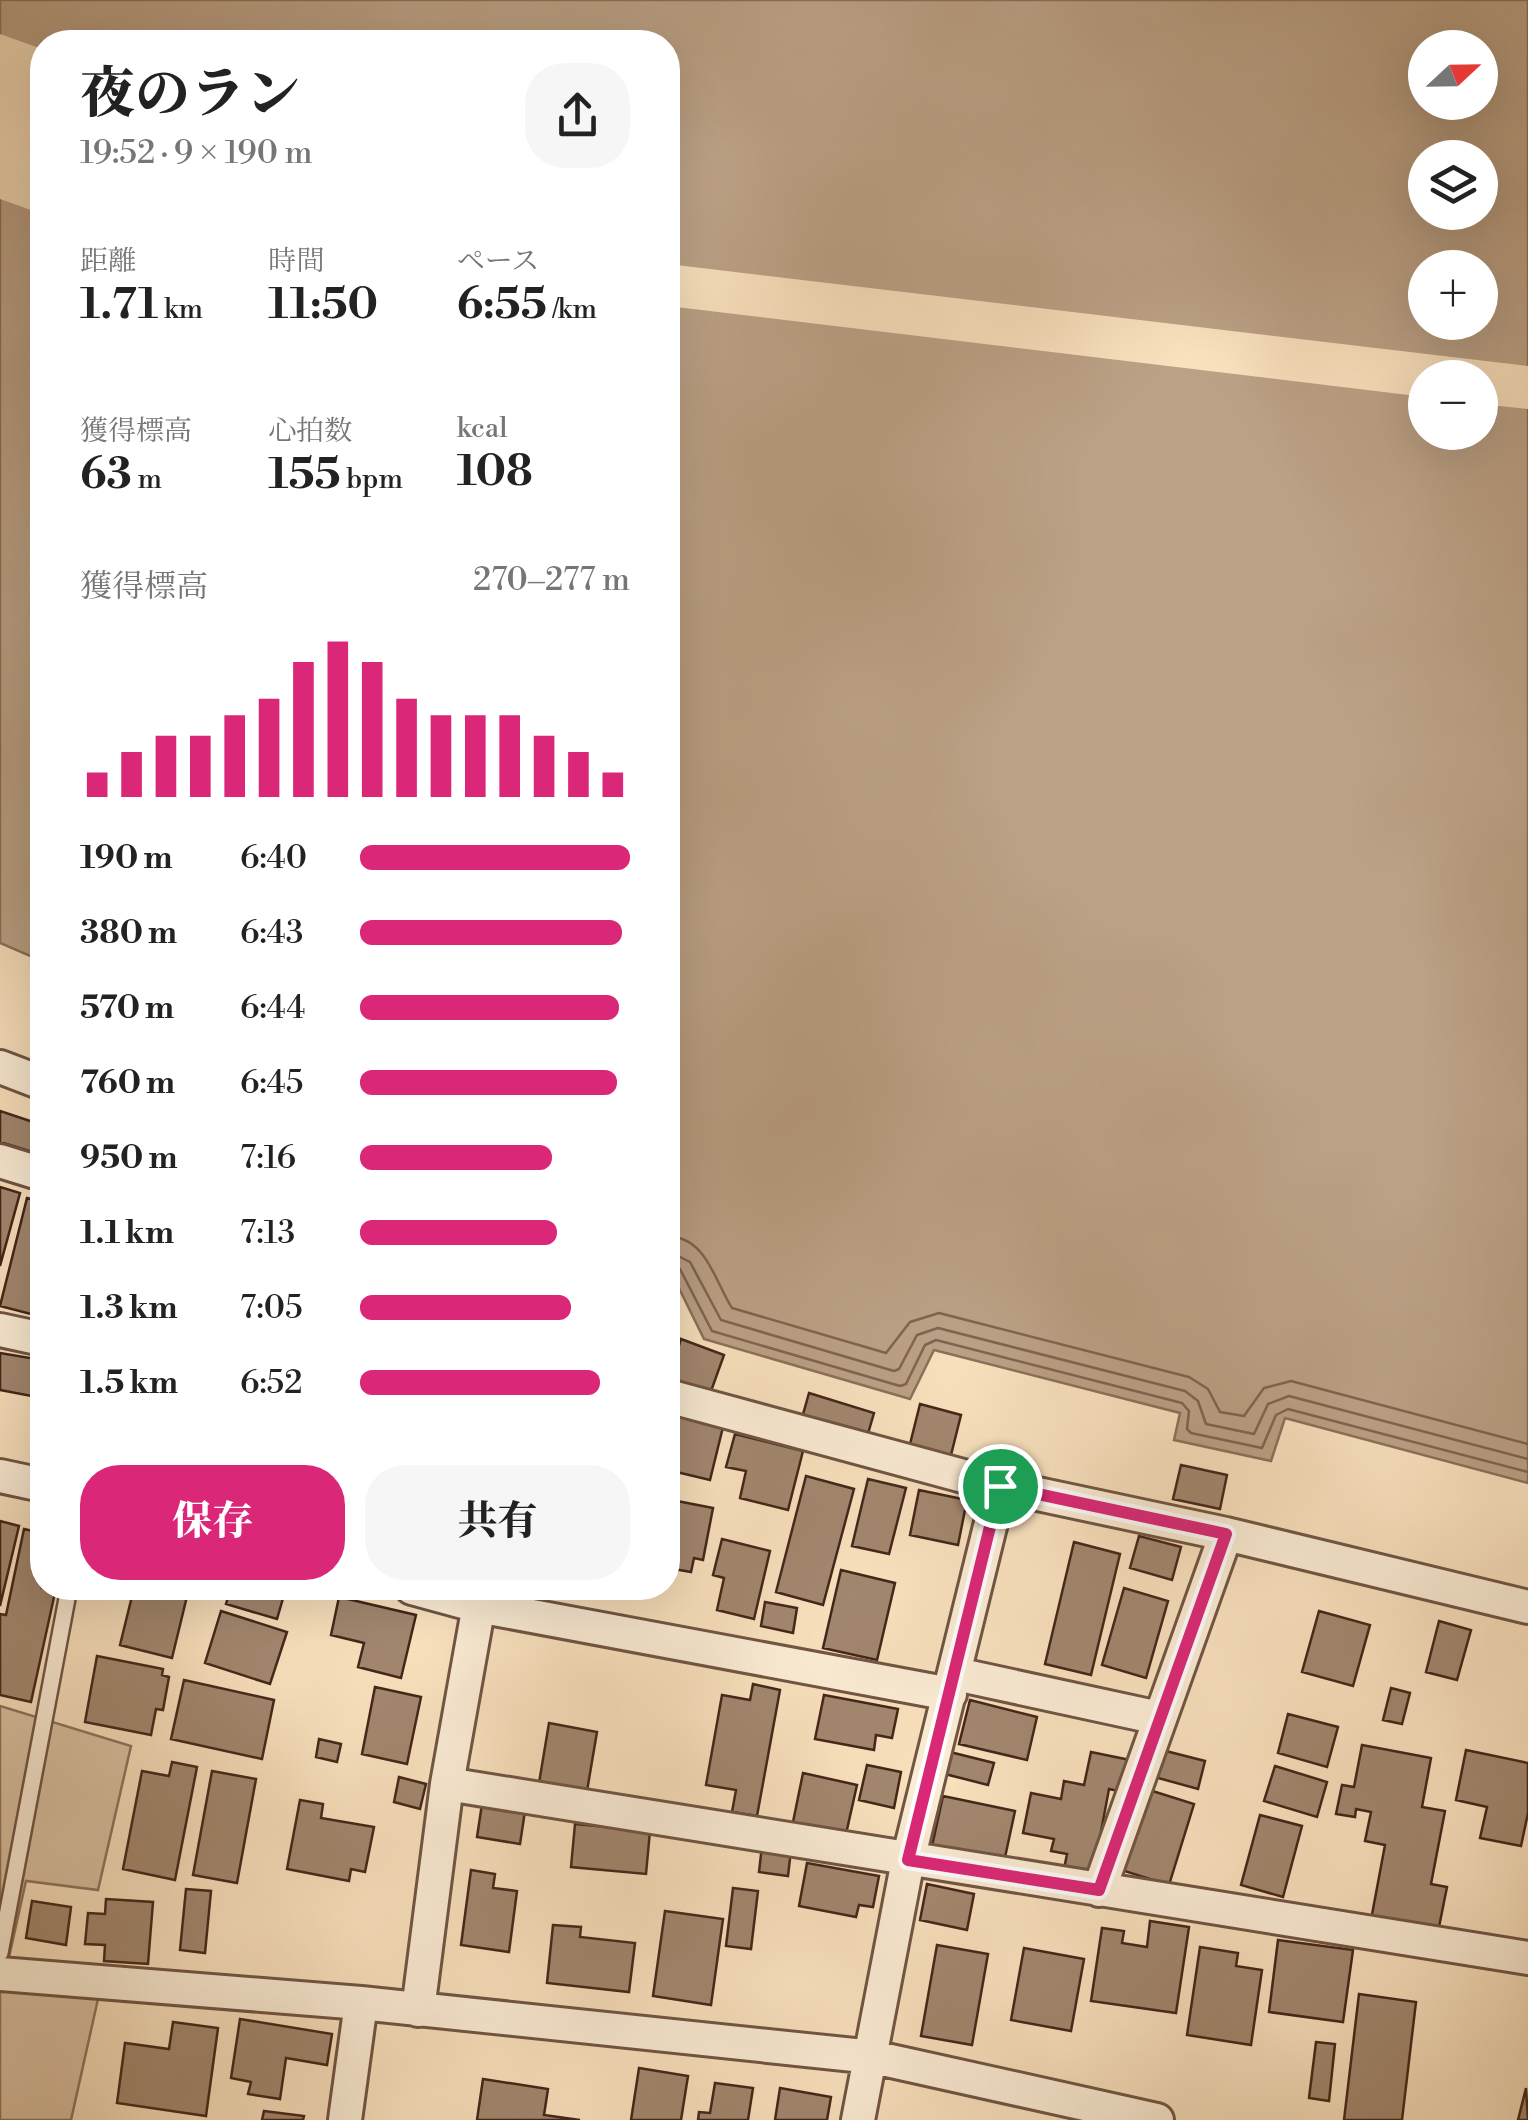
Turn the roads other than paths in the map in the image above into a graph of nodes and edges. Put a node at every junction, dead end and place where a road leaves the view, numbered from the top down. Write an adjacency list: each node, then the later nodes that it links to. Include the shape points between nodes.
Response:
1 (0, 1067): 2 (street)
2 (30, 1078)
3 (0, 1161): 4 (street)
4 (30, 1170)
5 (0, 1330): 6 (street)
6 (30, 1336)
7 (680, 1399): 10 (street)
8 (0, 1476): 9 (street)
9 (30, 1482)
10 (1000, 1486): 11 (street); 16 (street)
11 (1226, 1534): 15 (street); 17 (street)
12 (67, 1600): 21 (lane)
13 (479, 1600): 18 (street)
14 (496, 1600): 16 (street)
15 (1528, 1607)
16 (953, 1684): 17 (street); 19 (street)
17 (1159, 1718): 20 (street)
18 (447, 1784): 19 (street); 25 (street)
19 (908, 1860): 20 (street); 26 (street)
20 (1099, 1890): 22 (street)
21 (0, 1953)
22 (1528, 1958)
23 (0, 1974): 24 (street)
24 (361, 2002): 25 (street); 27 (street)
25 (418, 2010): 26 (street)
26 (873, 2057): 28 (street); 29 (street)
27 (345, 2120)
28 (858, 2120)
29 (1158, 2120)

